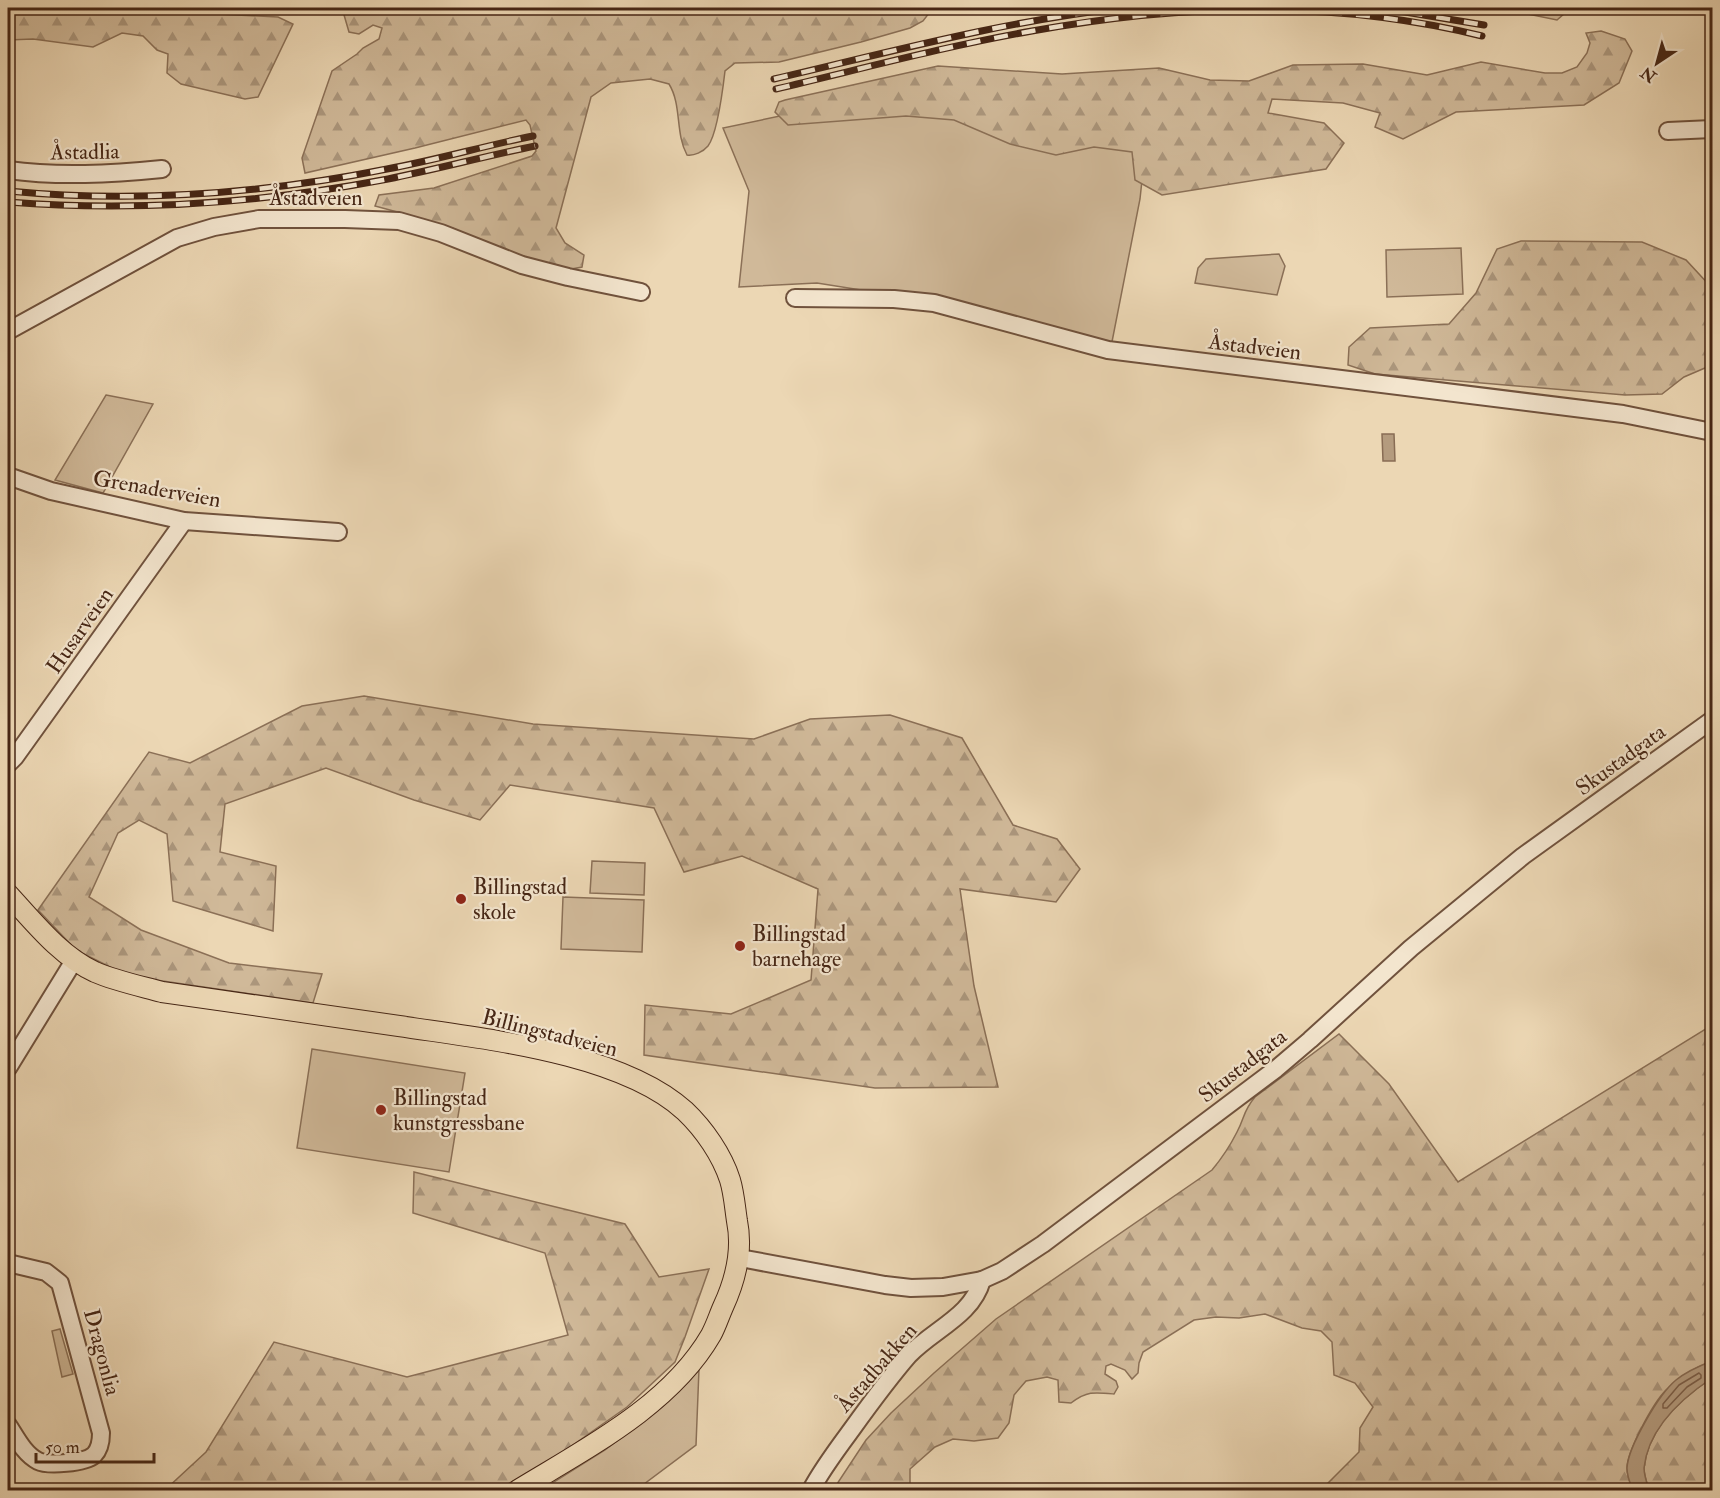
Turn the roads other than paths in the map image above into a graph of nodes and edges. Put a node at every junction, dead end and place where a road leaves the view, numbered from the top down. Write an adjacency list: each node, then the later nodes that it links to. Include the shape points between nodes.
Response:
1 (1713, 129): 2 (street)
2 (1668, 131)
3 (162, 169): 4 (street, Åstadlia, via 76,174)
4 (8, 170)
5 (641, 292): 7 (street, Åstadveien, via 522,265 441,233 399,222 259,219 214,226 177,238)
6 (795, 298): 8 (street, Åstadveien, via 934,303 1108,350 1623,414)
7 (8, 332)
8 (1713, 432)
9 (8, 476): 10 (street, Grenaderveien, via 51,491)
10 (184, 521): 11 (street, Grenaderveien); 13 (street, Husarveien)
11 (338, 532)
12 (1713, 720): 19 (street, Skustadgata, via 1523,856 1227,1107 1036,1249)
13 (8, 764)
14 (8, 894): 15 (main road, Billingstadveien, via 48,937)
15 (75, 959): 16 (street); 17 (main road, Billingstadveien, via 94,971 162,992 497,1041 617,1071 652,1088 684,1111 710,1140 729,1180 739,1229)
16 (8, 1068)
17 (740, 1258): 19 (street, Skustadgata, via 911,1288); 21 (main road, Billingstadveien, via 710,1336 685,1370 646,1408)
18 (8, 1263): 20 (street, Dragonlia, via 46,1272 60,1283 101,1442 86,1460 43,1463 28,1455)
19 (982, 1280): 22 (street, Åstadbakken, via 974,1300 962,1313 910,1355 869,1406)
20 (8, 1425)
21 (518, 1491)
22 (811, 1491)

